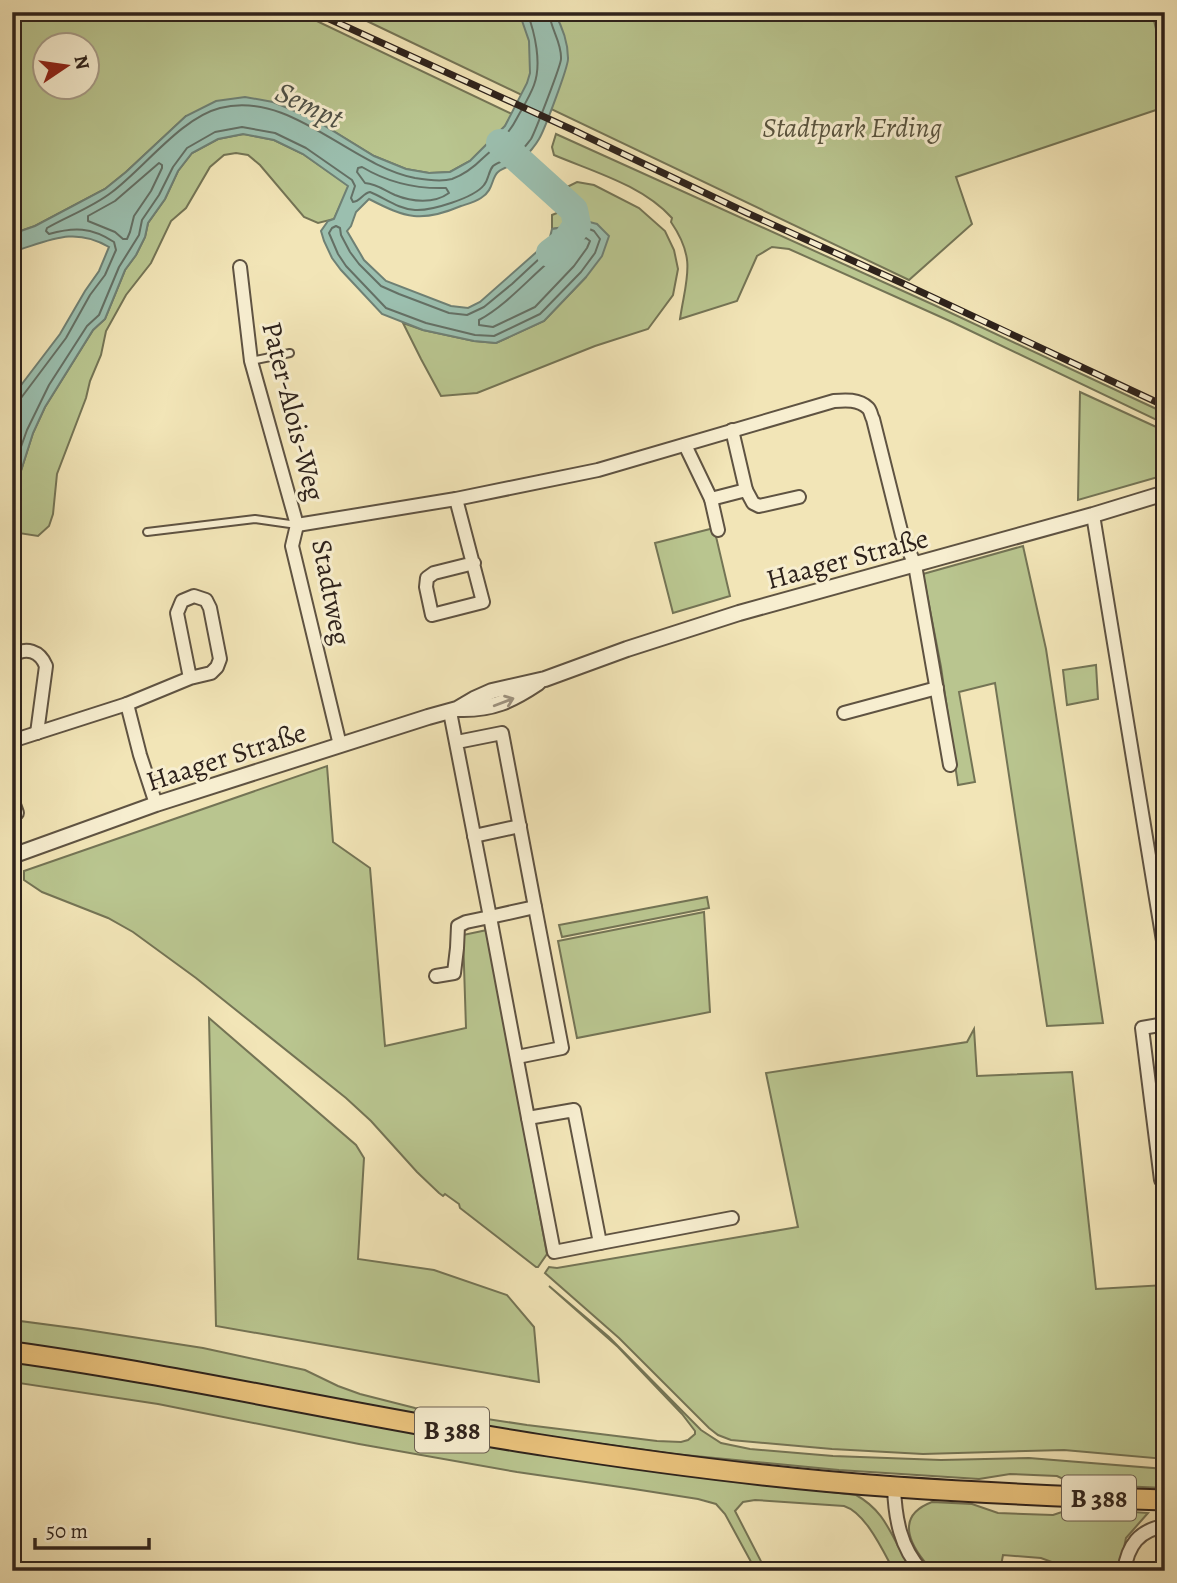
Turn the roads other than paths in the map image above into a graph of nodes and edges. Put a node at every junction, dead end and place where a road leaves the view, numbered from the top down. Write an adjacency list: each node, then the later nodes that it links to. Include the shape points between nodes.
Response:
1 (240, 267): 3 (street, Pater-Alois-Weg)
2 (290, 353): 3 (lane)
3 (251, 361): 12 (street, Pater-Alois-Weg)
4 (732, 430): 5 (street, Stadtweg); 6 (street); 16 (street, Stadtweg, via 834,401 848,400 868,408 902,536)
5 (685, 445): 9 (street, Stadtweg, via 598,470); 10 (street)
6 (746, 489): 8 (street, via 759,506); 10 (street)
7 (1165, 494): 11 (street, Haager Straße)
8 (799, 497)
9 (456, 499): 12 (street, Stadtweg); 15 (street)
10 (711, 499): 13 (street)
11 (1093, 515): 16 (street, Haager Straße); 36 (street)
12 (297, 524): 14 (lane, via 255,519); 26 (street, Stadtweg, via 292,546)
13 (718, 530)
14 (147, 532)
15 (474, 563): 15 (street, via 483,602 432,615 427,578)
16 (915, 565): 19 (street); 21 (street, Haager Straße, via 738,613 545,679 492,691)
17 (12, 656): 23 (street, via 32,651 46,666)
18 (190, 678): 18 (street, via 177,613 182,601 194,596 206,600 210,608 220,659 211,673); 20 (street)
19 (937, 688): 22 (street); 27 (street)
20 (127, 704): 23 (street); 29 (street)
21 (454, 710): 25 (street); 26 (street, Haager Straße)
22 (844, 713)
23 (37, 733): 24 (street)
24 (14, 740)
25 (457, 742): 31 (street, via 502,733); 32 (street)
26 (340, 745): 29 (street, Haager Straße)
27 (950, 765)
28 (12, 799): 30 (street)
29 (156, 804): 33 (street, Haager Straße)
30 (17, 813)
31 (520, 826): 32 (street); 34 (street)
32 (474, 836): 35 (street)
33 (12, 856)
34 (535, 907): 35 (street); 39 (street, via 562,1048)
35 (490, 916): 37 (street, via 458,926 454,973); 39 (street)
36 (1165, 953)
37 (436, 976)
38 (1165, 1024): 41 (street, via 1142,1028)
39 (517, 1057): 40 (street)
40 (528, 1118): 44 (street, via 574,1110); 44 (street, via 554,1252)
41 (1162, 1164): 42 (street)
42 (1161, 1181)
43 (732, 1218): 44 (street)
44 (600, 1243)
45 (12, 1352): 46 (main road, B 388, via 550,1447)
46 (894, 1487): 47 (main road, B 388); 49 (street, via 901,1537)
47 (1165, 1500)
48 (1165, 1526): 50 (street, via 1142,1534 1132,1546)
49 (922, 1571)
50 (1124, 1571)

